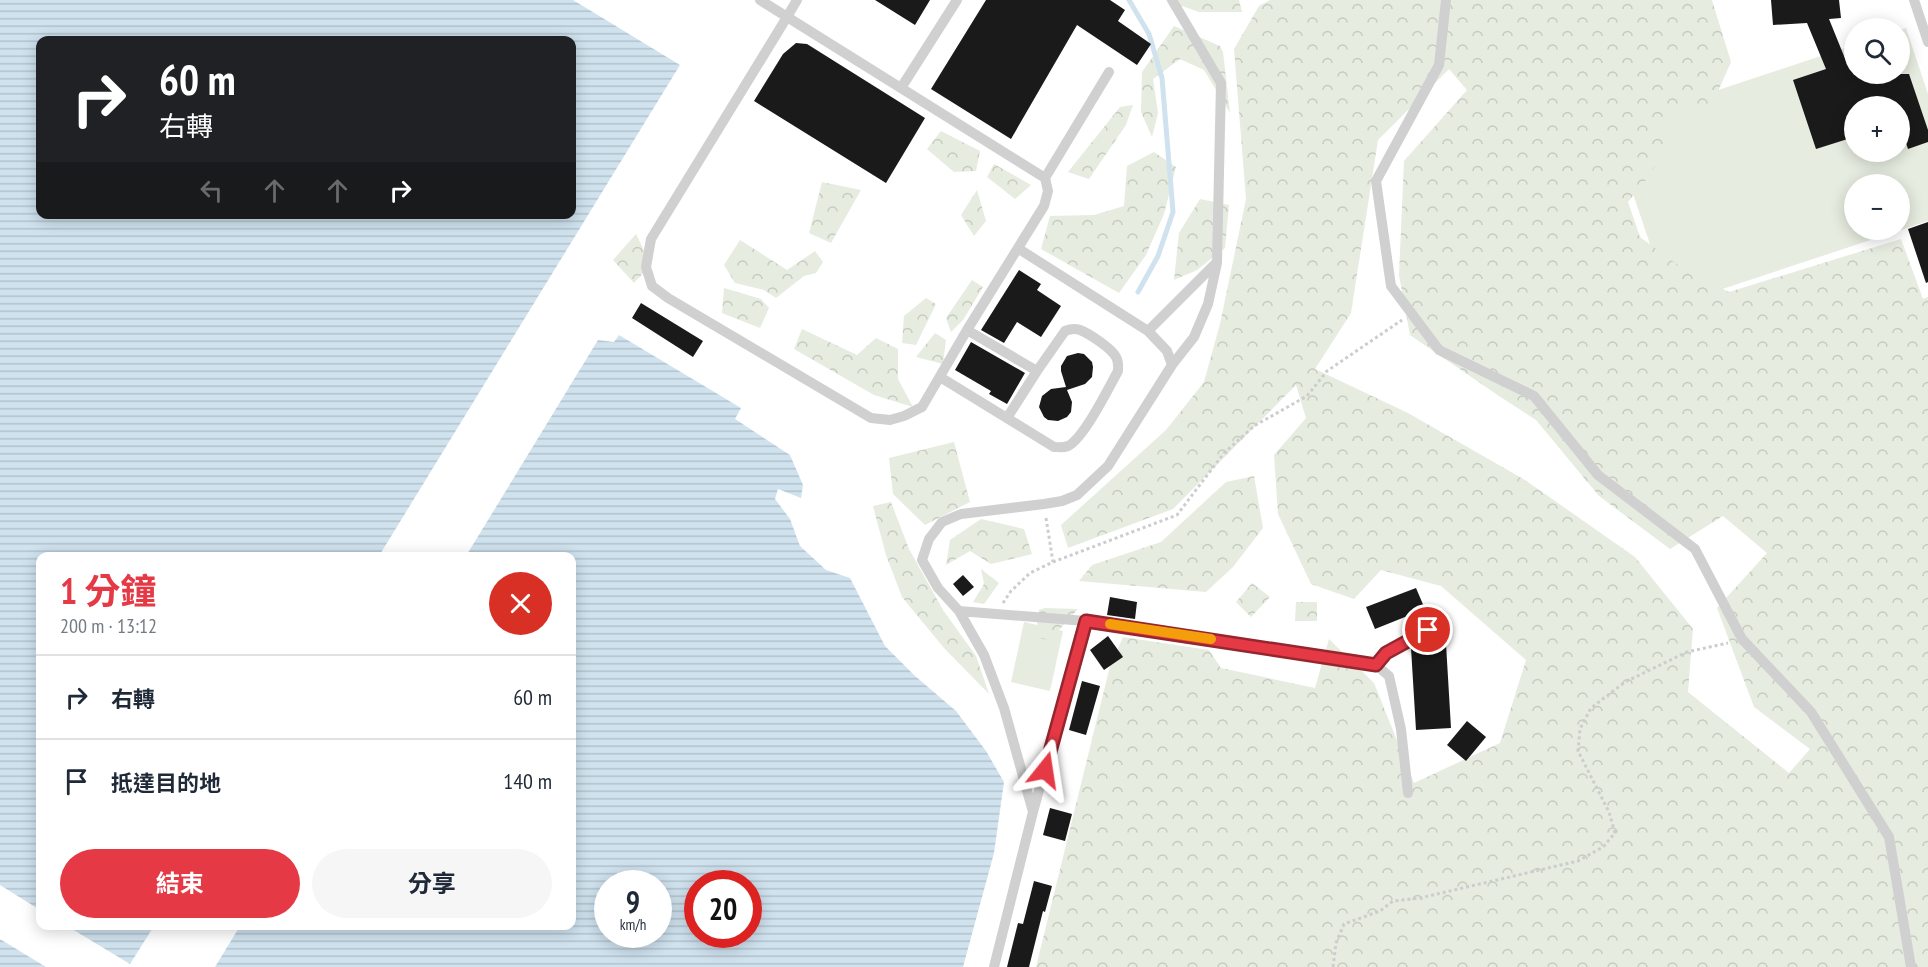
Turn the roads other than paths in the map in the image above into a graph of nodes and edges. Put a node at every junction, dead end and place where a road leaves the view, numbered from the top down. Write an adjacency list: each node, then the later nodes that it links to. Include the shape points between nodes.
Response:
1 (760, 0): 7 (lane)
2 (797, 0): 7 (lane)
3 (957, 0): 10 (lane)
4 (1172, 0): 13 (lane, via 1221,83)
5 (1446, 0): 27 (lane, via 1438,64 1376,181 1391,286 1439,350 1533,396 1598,475 1695,549 1742,639 1811,712 1889,837)
6 (1914, 0): 8 (lane)
7 (787, 17): 10 (lane); 18 (lane, via 651,239 646,267 652,286 871,418 890,420 922,407)
8 (1928, 42)
9 (1109, 72): 11 (lane)
10 (901, 88): 11 (lane)
11 (1045, 178): 12 (lane, via 1048,191 1044,206)
12 (1018, 249): 14 (lane); 15 (lane)
13 (1217, 262): 15 (lane); 16 (lane, via 1208,304 1194,337)
14 (967, 330): 17 (lane); 18 (lane)
15 (1148, 331): 16 (lane, via 1167,351)
16 (1172, 365): 20 (lane, via 1108,466 1077,495 1044,504 961,514 942,522 928,540 921,560 938,588)
17 (1036, 371): 19 (lane); 19 (lane, via 1071,328 1107,347 1118,363 1118,372 1070,445 1054,447)
18 (940, 377): 19 (lane)
19 (1007, 418)
20 (959, 611): 21 (lane); 25 (lane, via 984,655 1004,708)
21 (1086, 621): 23 (lane); 25 (lane)
22 (1428, 630): 23 (lane, via 1386,653)
23 (1376, 665): 24 (lane, via 1389,676 1401,729)
24 (1408, 793)
25 (1033, 812): 26 (lane)
26 (994, 967)
27 (1911, 967)

